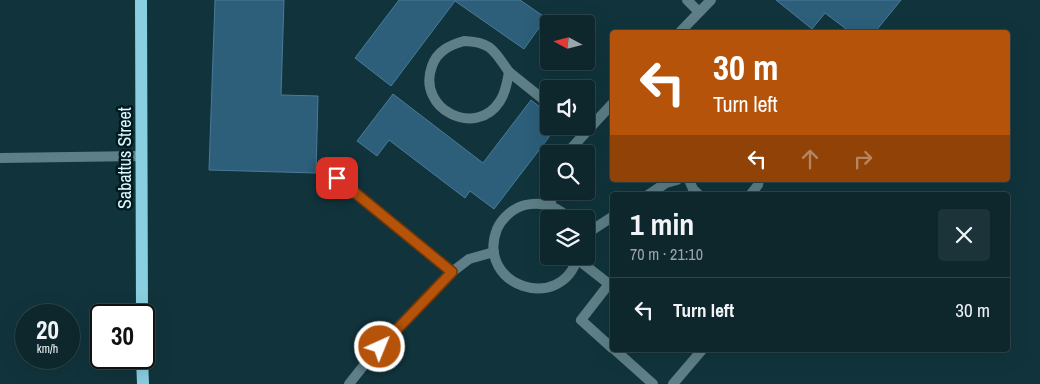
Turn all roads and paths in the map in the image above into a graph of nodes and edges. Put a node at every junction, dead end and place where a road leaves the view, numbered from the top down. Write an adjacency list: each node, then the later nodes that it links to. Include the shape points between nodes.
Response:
1 (141, 0): 12 (main road, Sabattus Street)
2 (688, 0): 4 (street)
3 (711, 0): 4 (street)
4 (699, 12): 5 (street)
5 (682, 30)
6 (509, 72): 6 (street, via 498,54 488,46 464,41 452,44 434,60 429,84 441,108 452,116 465,119 490,112 500,102); 7 (street)
7 (540, 97)
8 (610, 106): 9 (street)
9 (595, 122)
10 (583, 135): 11 (street)
11 (574, 145)
12 (141, 156): 13 (street); 28 (main road, Sabattus Street)
13 (0, 158)
14 (337, 178): 25 (street)
15 (670, 182): 16 (street)
16 (652, 192)
17 (551, 200): 18 (street)
18 (550, 205): 19 (street); 22 (street, via 536,203 509,212 494,237)
19 (561, 210)
20 (610, 218): 21 (street)
21 (595, 228)
22 (494, 252): 23 (street, via 498,266 507,277 532,289 547,288 560,282); 25 (street, via 469,259)
23 (574, 265)
24 (586, 265): 26 (street)
25 (452, 272): 34 (street)
26 (610, 283)
27 (610, 285): 29 (street, via 581,320)
28 (142, 304)
29 (610, 345)
30 (617, 352): 35 (street)
31 (700, 352): 36 (street)
32 (142, 369): 33 (main road)
33 (143, 384)
34 (348, 384)
35 (653, 384)
36 (673, 384)

